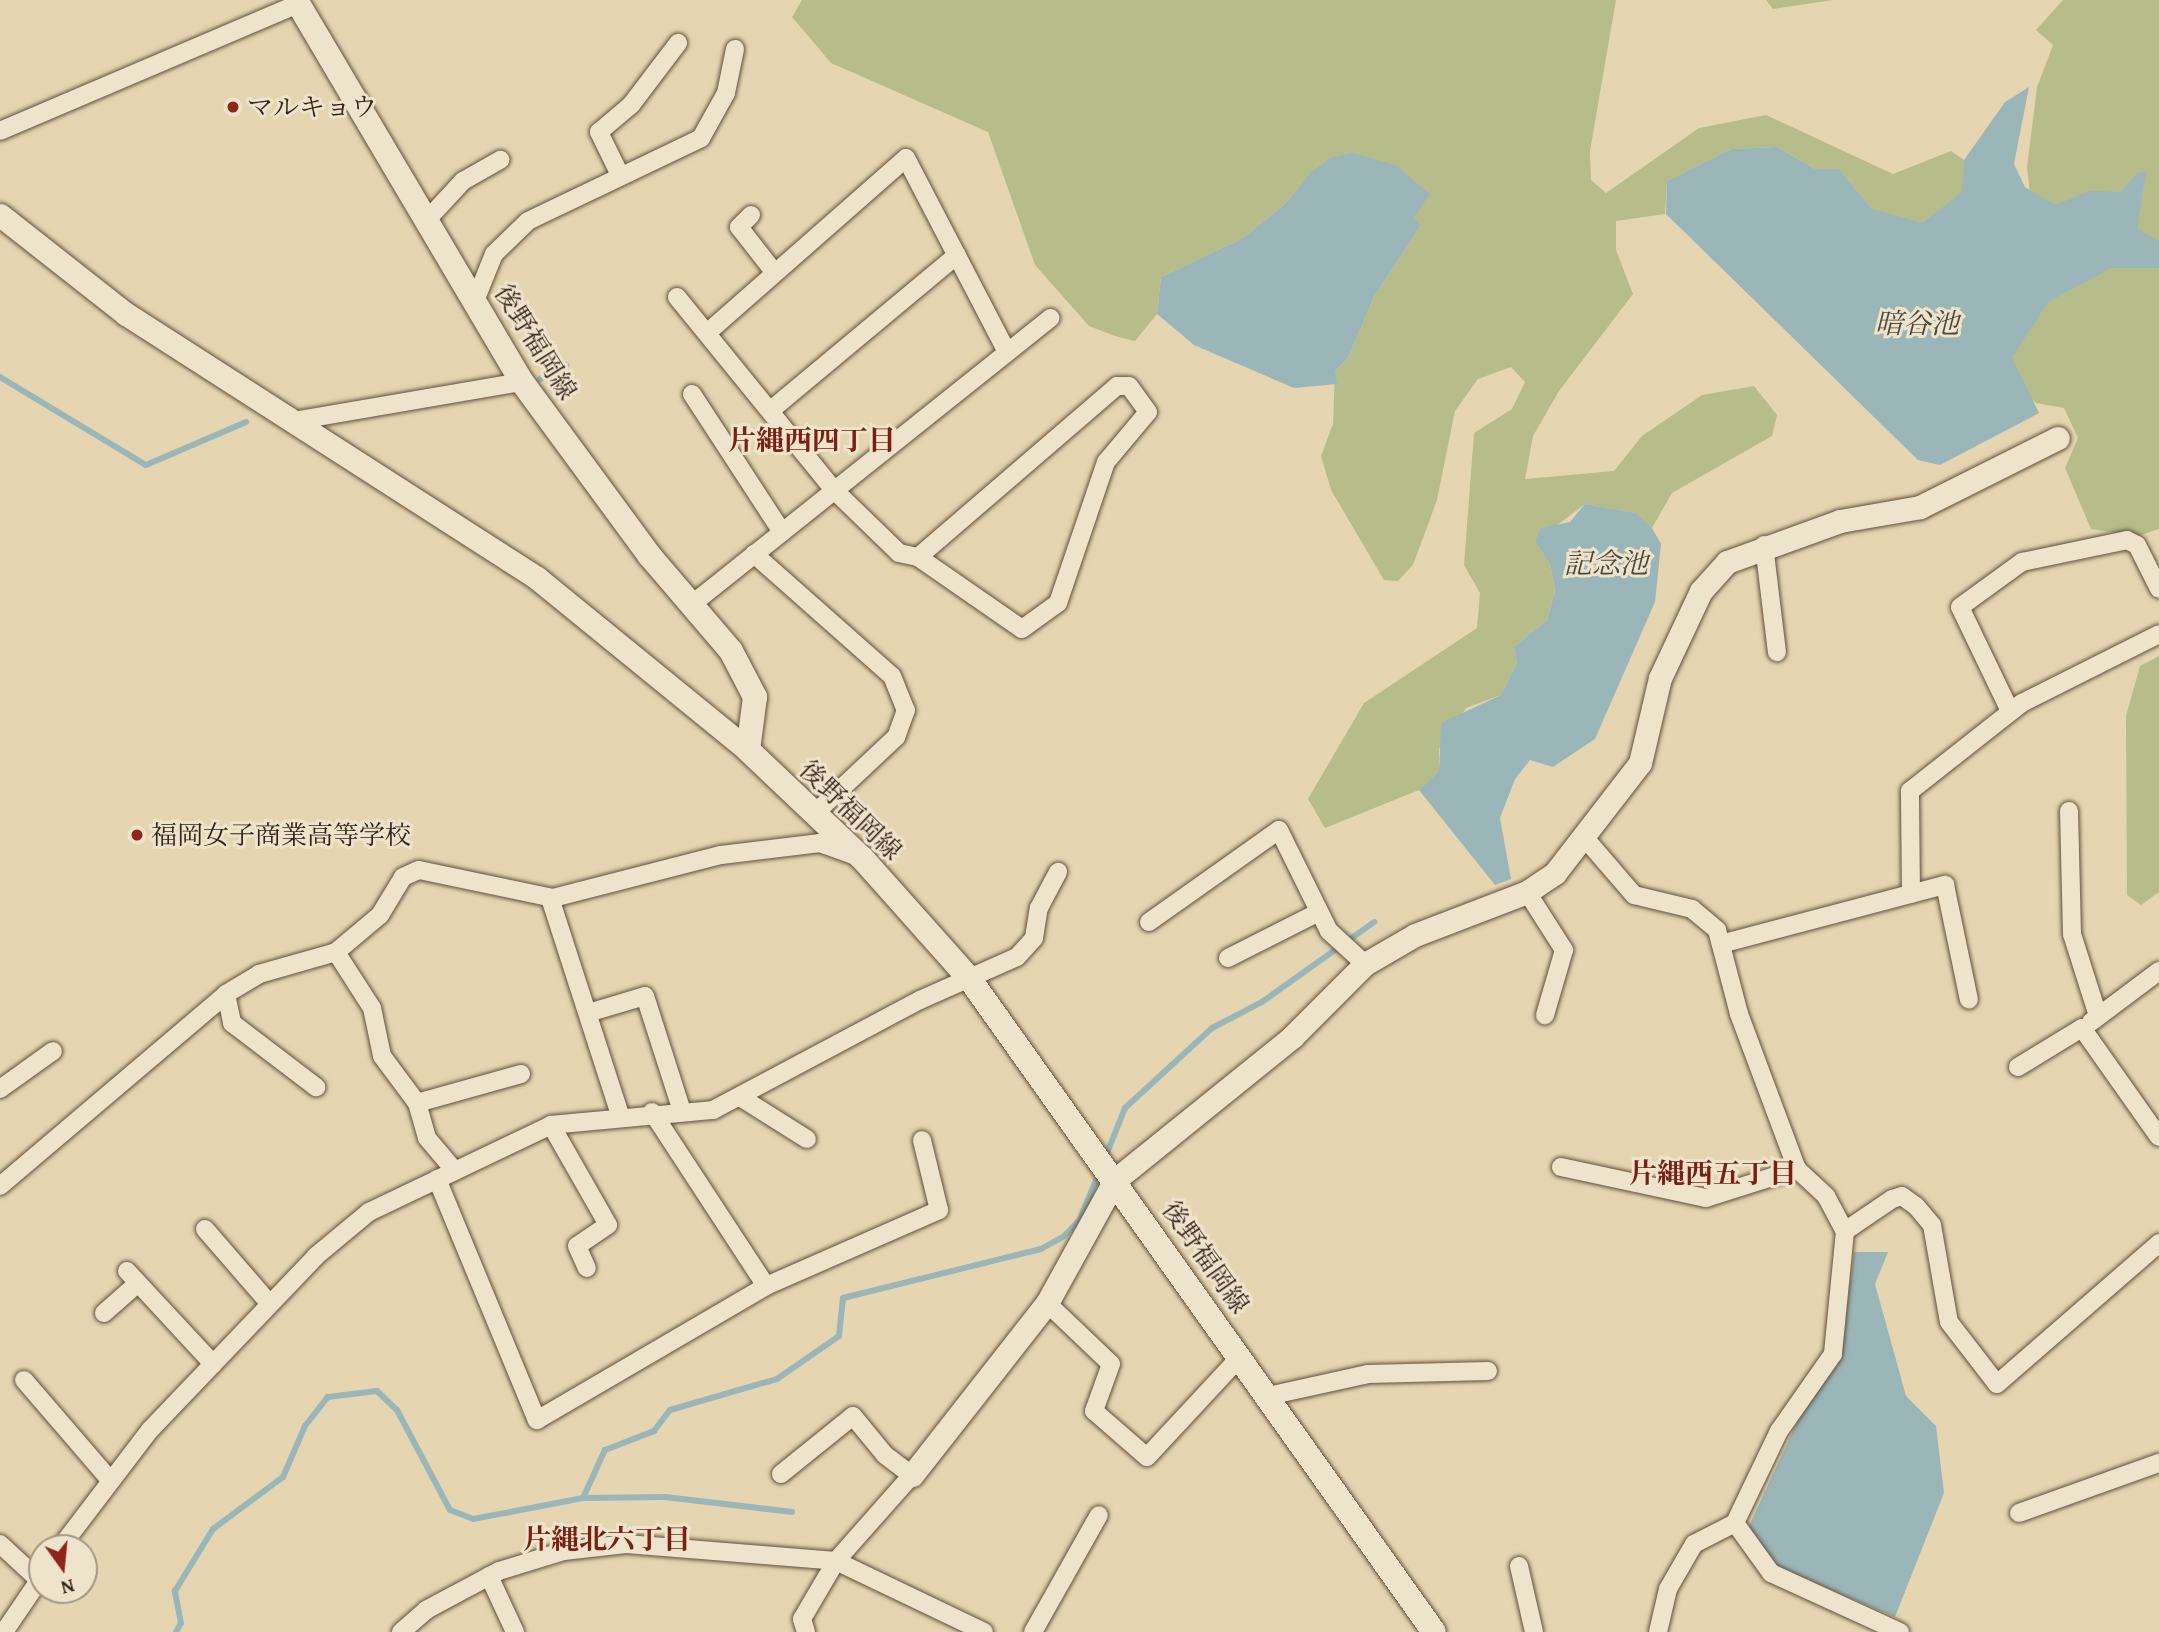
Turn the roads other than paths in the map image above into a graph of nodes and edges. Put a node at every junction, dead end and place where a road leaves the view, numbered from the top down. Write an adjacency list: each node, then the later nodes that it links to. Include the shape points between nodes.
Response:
1 (300, 1): 4 (street); 8 (main road, 後野福岡線)
2 (678, 43): 6 (street, via 631,105 599,132)
3 (734, 49): 6 (street, via 726,93 701,138)
4 (0, 131)
5 (500, 160): 8 (street, via 463,181)
6 (620, 175): 13 (street, via 507,238)
7 (0, 215): 20 (street, via 126,314)
8 (425, 222): 13 (main road, 後野福岡線)
9 (739, 226): 11 (street)
10 (957, 255): 11 (street, via 906,158); 16 (street); 19 (street)
11 (775, 273): 15 (street)
12 (677, 297): 15 (street)
13 (475, 301): 17 (main road, 後野福岡線)
14 (1051, 318): 16 (street)
15 (707, 333): 19 (street)
16 (1007, 352): 22 (street)
17 (522, 382): 20 (street); 28 (main road, 後野福岡線)
18 (692, 394): 23 (street)
19 (771, 410): 22 (street)
20 (293, 421): 32 (street, via 537,578)
21 (2058, 438): 24 (street, via 1920,507 1840,521)
22 (832, 488): 23 (street); 26 (street, via 899,553)
23 (782, 531): 25 (street)
24 (1764, 545): 30 (street); 35 (street, via 1727,562 1701,591 1660,678 1640,763)
25 (754, 554): 28 (street); 34 (street, via 892,676 906,710 896,737)
26 (918, 557): 26 (street, via 1116,386 1129,386 1148,412 1105,462 1058,603 1022,629)
27 (2159, 589): 31 (street, via 2137,545 2127,540 2022,562 1960,607)
28 (691, 605): 32 (main road, 後野福岡線, via 731,651 755,697)
29 (2159, 634): 31 (street)
30 (1777, 652)
31 (2010, 711): 39 (street, via 1906,798)
32 (748, 750): 34 (main road, 後野福岡線)
33 (2069, 811): 53 (street, via 2072,934)
34 (814, 814): 36 (main road, 後野福岡線)
35 (1584, 837): 38 (street, via 1555,873); 43 (street, via 1634,895 1692,909 1717,930)
36 (862, 858): 40 (street, via 820,843 721,855); 48 (main road, 後野福岡線)
37 (1058, 872): 48 (street, via 1026,951)
38 (1527, 892): 46 (street, via 1415,935); 52 (street, via 1564,950)
39 (1911, 894): 43 (street); 50 (street, via 1945,885)
40 (550, 898): 44 (street, via 419,870 403,877 380,915); 51 (street)
41 (1319, 912): 42 (street, via 1279,830); 45 (street); 46 (street, via 1334,938)
42 (1149, 922)
43 (1721, 944): 70 (street)
44 (336, 952): 49 (street, via 259,974); 61 (street, via 372,1008 382,1056)
45 (1227, 958)
46 (1365, 964): 73 (street, via 1292,1037)
47 (2159, 971): 53 (street)
48 (969, 978): 60 (street); 73 (main road, 後野福岡線)
49 (226, 994): 58 (street, via 232,1023); 74 (street)
50 (1969, 1000)
51 (588, 1013): 62 (street, via 645,996); 64 (street)
52 (1545, 1015)
53 (2098, 1016): 54 (street)
54 (2082, 1028): 56 (street); 66 (street)
55 (53, 1051): 59 (street)
56 (2018, 1067)
57 (521, 1074): 61 (street)
58 (316, 1087)
59 (0, 1089)
60 (740, 1097): 62 (street, via 713,1111); 67 (street)
61 (416, 1103): 71 (street, via 427,1138)
62 (682, 1111): 63 (street)
63 (652, 1112): 64 (street); 79 (street)
64 (620, 1115): 65 (street)
65 (551, 1125): 71 (street); 78 (street, via 608,1225 578,1246)
66 (2159, 1137)
67 (807, 1139)
68 (922, 1140): 79 (street, via 939,1210)
69 (1560, 1167): 70 (street, via 1706,1198)
70 (1797, 1169): 76 (street, via 1826,1196)
71 (455, 1171): 72 (street)
72 (437, 1180): 79 (street, via 505,1330 537,1420); 80 (street, via 369,1212)
73 (1115, 1180): 81 (street); 83 (main road, 後野福岡線)
74 (0, 1186)
75 (205, 1229): 80 (street)
76 (1845, 1230): 77 (street, via 1892,1199 1902,1196 1916,1206 1932,1225 1949,1322 1997,1384); 94 (street, via 1833,1354 1774,1441)
77 (2159, 1243)
78 (587, 1268)
79 (766, 1286)
80 (269, 1303): 84 (street)
81 (1047, 1303): 83 (street, via 1111,1364 1094,1411 1147,1457); 90 (street)
82 (104, 1313): 84 (street, via 133,1277)
83 (1240, 1357): 87 (main road, 後野福岡線)
84 (213, 1364): 91 (street)
85 (1488, 1371): 87 (street, via 1368,1374)
86 (23, 1380): 91 (street)
87 (1268, 1396): 108 (main road, 後野福岡線)
88 (2159, 1463): 92 (street)
89 (781, 1474): 90 (street, via 853,1416 885,1455)
90 (912, 1475): 97 (street)
91 (111, 1481): 95 (street)
92 (2019, 1513)
93 (1099, 1515): 107 (street)
94 (1735, 1523): 110 (street, via 1694,1544 1668,1589); 111 (street, via 1771,1573)
95 (71, 1534)
96 (0, 1544): 99 (street)
97 (836, 1561): 100 (street, via 598,1545); 102 (street); 106 (street, via 802,1619)
98 (1519, 1566): 109 (street)
99 (28, 1567)
100 (489, 1576): 104 (street, via 426,1610); 105 (street)
101 (28, 1597): 103 (street)
102 (976, 1630)
103 (4, 1632)
104 (401, 1632)
105 (515, 1632)
106 (806, 1632)
107 (1033, 1632)
108 (1434, 1632)
109 (1534, 1632)
110 (1658, 1632)
111 (1900, 1632)

